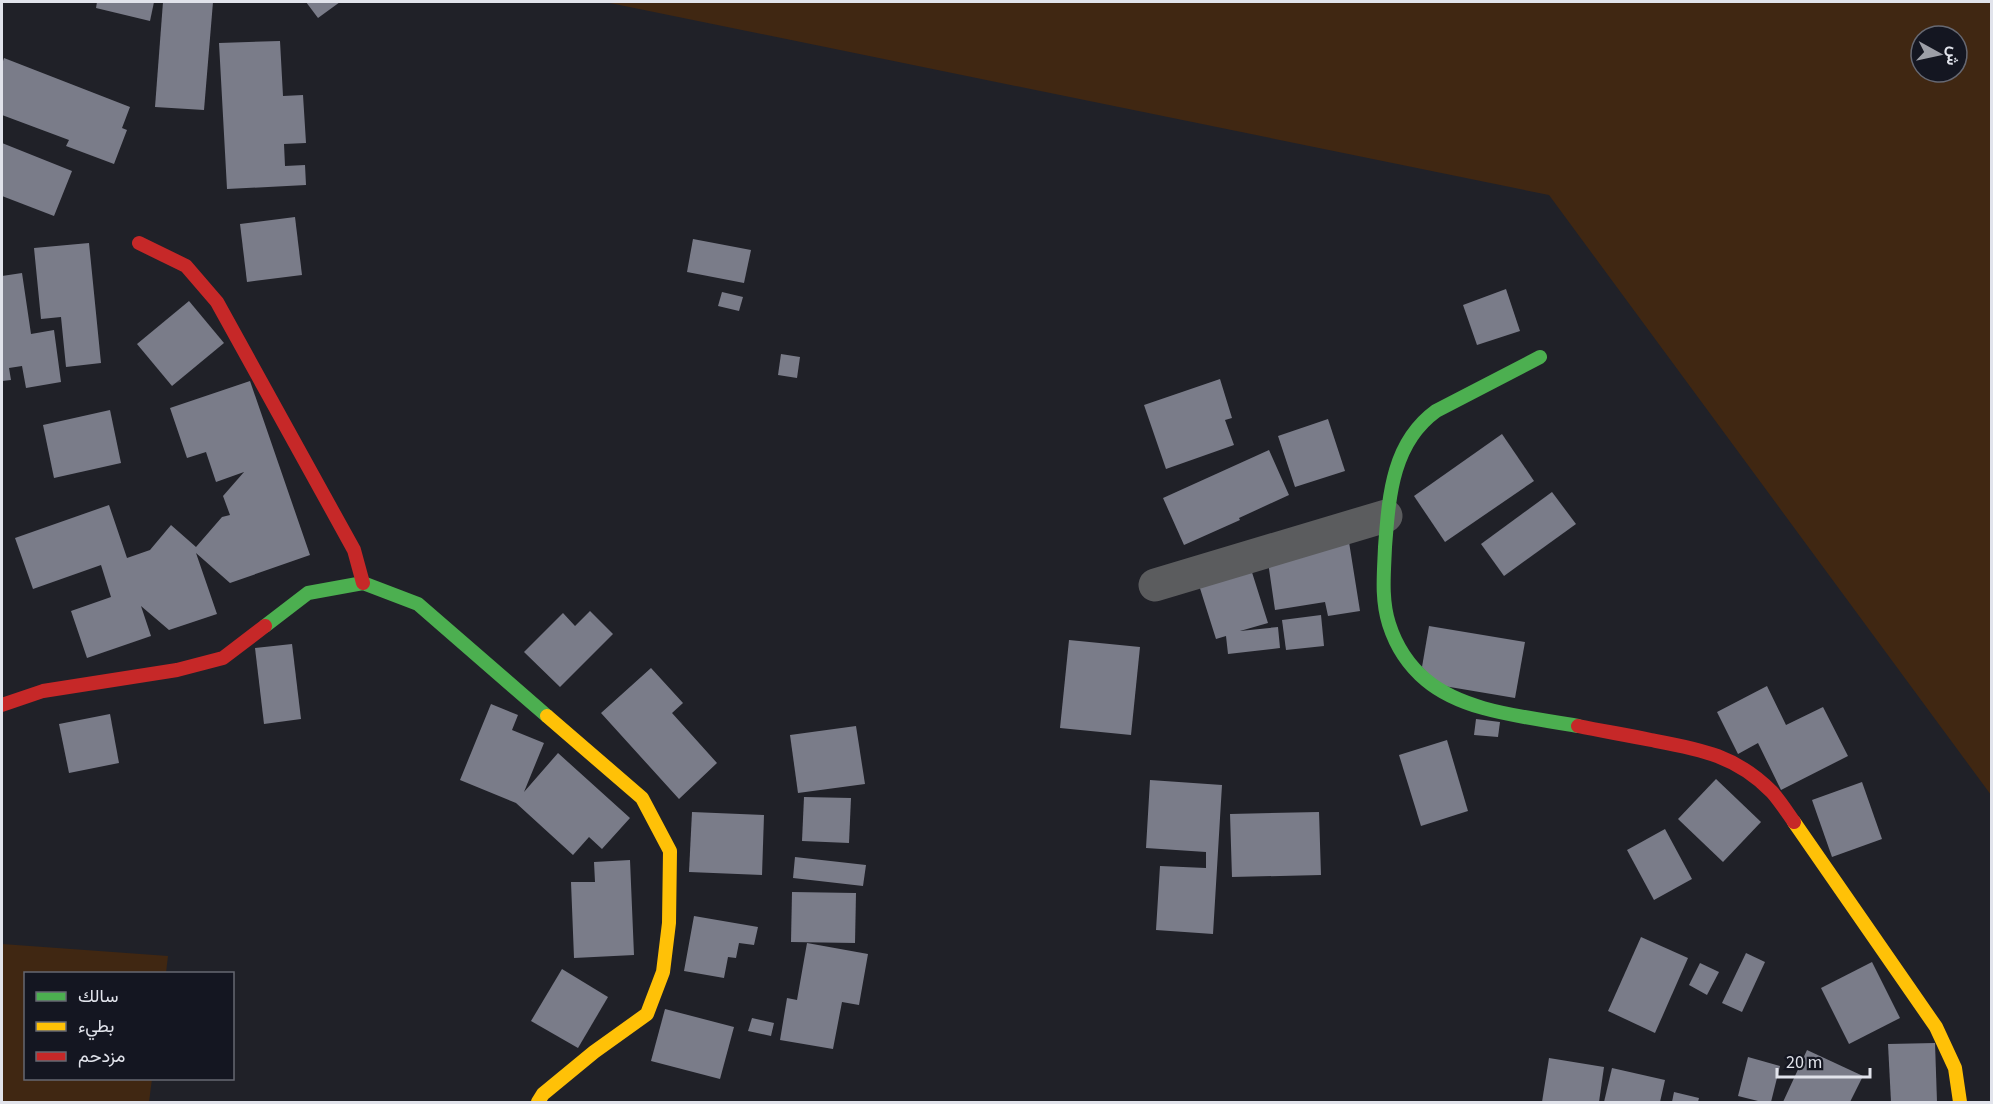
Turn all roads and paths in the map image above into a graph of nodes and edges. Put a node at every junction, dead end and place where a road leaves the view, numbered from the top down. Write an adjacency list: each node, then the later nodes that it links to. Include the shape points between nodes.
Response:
1 (139, 243): 4 (street, via 186,266 217,302 354,550)
2 (1540, 357): 3 (street, via 1450,403 1416,428 1396,466)
3 (1386, 516): 5 (street); 8 (street, via 1384,601 1388,622 1407,661 1422,677 1458,701 1704,750 1760,779 1930,1017 1955,1066)
4 (363, 583): 6 (street, via 308,593 223,658 177,670 43,691); 7 (street, via 418,604 642,798 670,851 669,923 663,972 647,1014 594,1052)
5 (1155, 585)
6 (2, 705)
7 (538, 1102)
8 (1960, 1102)

